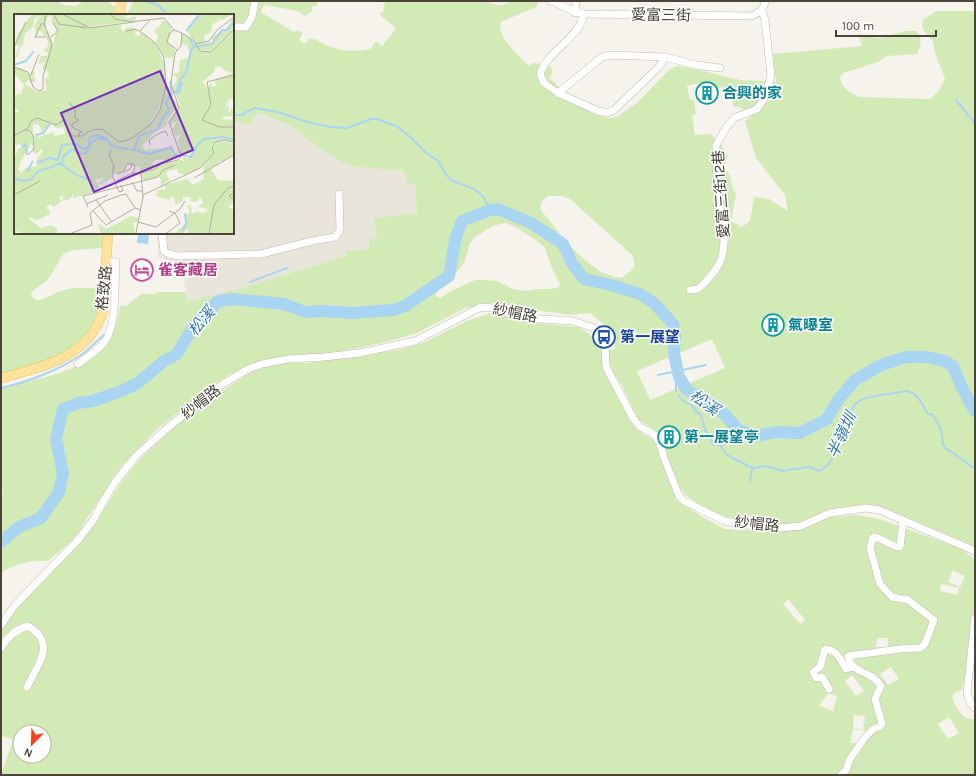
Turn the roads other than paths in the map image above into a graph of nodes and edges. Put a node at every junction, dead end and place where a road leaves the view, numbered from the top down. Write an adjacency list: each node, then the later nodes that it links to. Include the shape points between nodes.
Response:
1 (121, 1): 8 (main road)
2 (255, 1): 10 (street, via 252,17 246,27)
3 (551, 1): 7 (street, 愛富三街)
4 (576, 1): 7 (street)
5 (765, 1): 6 (street)
6 (762, 11): 9 (street, 愛富三街, via 751,16); 20 (street, 愛富三街12巷, via 771,76 764,99 756,109 734,118 716,145 717,183 724,222 723,255 718,268 708,280 698,289)
7 (575, 13): 9 (street, 愛富三街)
8 (120, 14)
9 (584, 14): 13 (street, via 578,29 543,65 540,74 544,83)
10 (234, 27)
11 (665, 57): 12 (street); 13 (street, via 602,57); 13 (street, via 659,67 614,110 607,113)
12 (720, 68)
13 (558, 93)
14 (339, 194): 16 (street, via 340,230 335,237 261,254 178,256 164,251)
15 (108, 234): 17 (main road, 格致路)
16 (162, 234)
17 (106, 261): 18 (main road, 格致路); 19 (street, via 116,262)
18 (104, 285): 19 (street); 22 (main road, 格致路, via 103,311 89,339 69,354 54,361)
19 (114, 286): 21 (street, via 114,315 110,332 103,344)
20 (690, 290)
21 (78, 364)
22 (1, 378)
23 (903, 521): 24 (street, 紗帽路); 26 (street, 紗帽路, via 879,510 866,508 830,513 801,526 752,526 725,521 684,501 679,496 655,435 639,426 633,418 606,368 605,345 594,328 573,322 526,318 492,308 481,308 414,341 360,353 288,359 262,364 223,384 136,456 79,539 15,605); 28 (street, via 900,547 896,548 878,537 873,537 870,548 880,584 892,596 908,600 934,620 925,644 920,648 848,656)
24 (975, 551)
25 (975, 618): 31 (street, via 967,693)
26 (1, 625)
27 (1, 648): 29 (street, via 20,628 28,626 44,641 44,652)
28 (852, 667): 30 (street, via 846,669 834,651 825,649 820,667 813,672 816,678 822,677); 32 (street, via 874,678 882,686 875,699 882,724 873,728 863,740)
29 (27, 687)
30 (829, 689)
31 (975, 708)
32 (841, 775)

